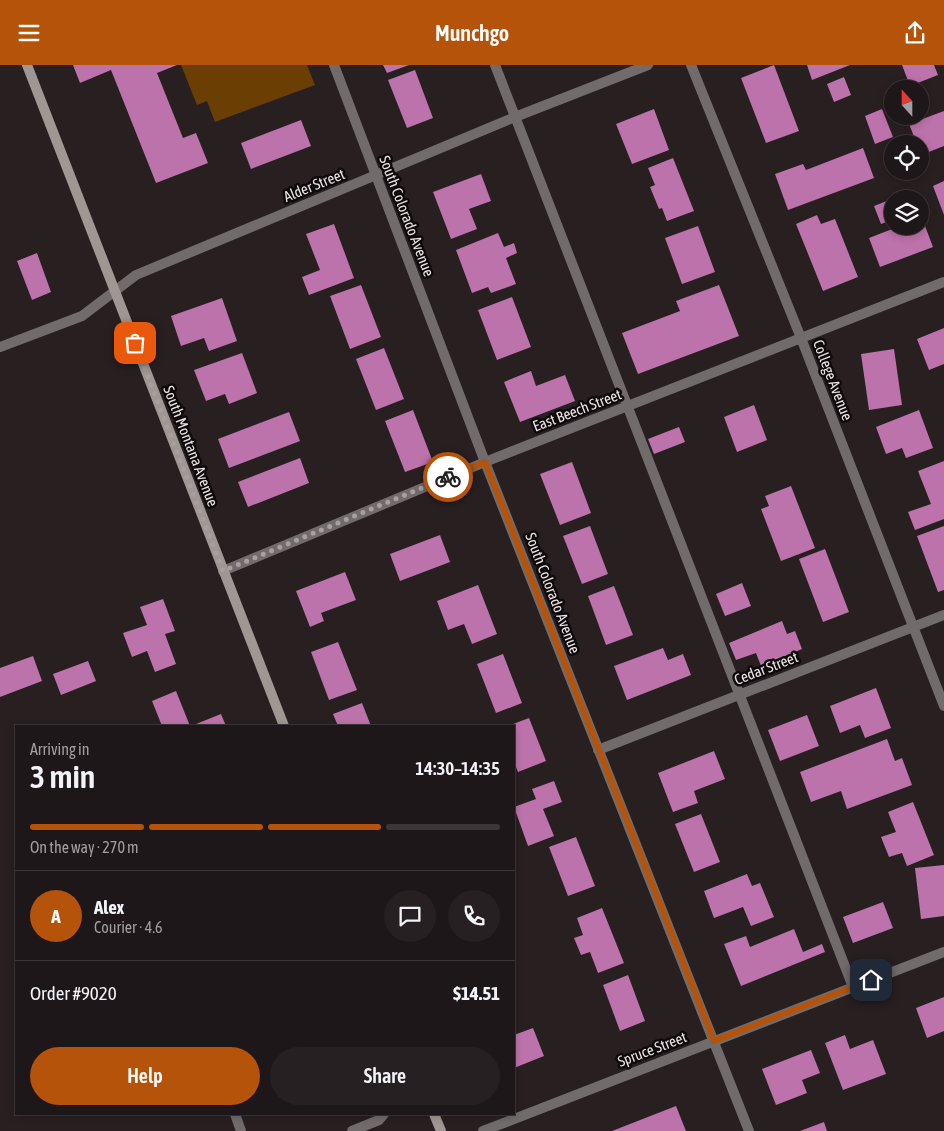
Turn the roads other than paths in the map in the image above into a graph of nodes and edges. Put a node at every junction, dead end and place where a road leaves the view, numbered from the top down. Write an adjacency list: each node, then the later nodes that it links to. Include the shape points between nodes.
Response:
1 (27, 65): 9 (street, South Montana Avenue)
2 (334, 65): 7 (street, South Colorado Avenue)
3 (495, 65): 6 (street)
4 (648, 65): 6 (street, Alder Street)
5 (691, 65): 10 (street, College Avenue)
6 (515, 117): 7 (street, Alder Street); 12 (street)
7 (376, 176): 9 (street, Alder Street, via 136,275); 13 (street, South Colorado Avenue)
8 (944, 281): 10 (street, East Beech Street)
9 (114, 291): 11 (street, Alder Street, via 82,315); 14 (street, South Montana Avenue)
10 (800, 338): 12 (street, East Beech Street); 16 (street, College Avenue)
11 (0, 347)
12 (627, 406): 13 (street, East Beech Street); 17 (street)
13 (485, 462): 14 (street, East Beech Street); 20 (street, South Colorado Avenue)
14 (223, 571): 19 (street, South Montana Avenue)
15 (944, 615): 16 (street, Cedar Street)
16 (913, 627): 17 (street, Cedar Street); 18 (street, College Avenue)
17 (740, 695): 20 (street, Cedar Street); 22 (street)
18 (944, 706)
19 (284, 725)
20 (598, 750): 23 (street, South Colorado Avenue)
21 (944, 952): 22 (street, Spruce Street)
22 (853, 987): 23 (street, Spruce Street)
23 (714, 1041): 30 (street, Spruce Street); 31 (street, South Colorado Avenue)
24 (235, 1115): 27 (street)
25 (383, 1115): 28 (street, via 379,1120)
26 (434, 1115): 29 (street)
27 (241, 1131)
28 (352, 1131)
29 (441, 1131)
30 (483, 1131)
31 (749, 1131)

